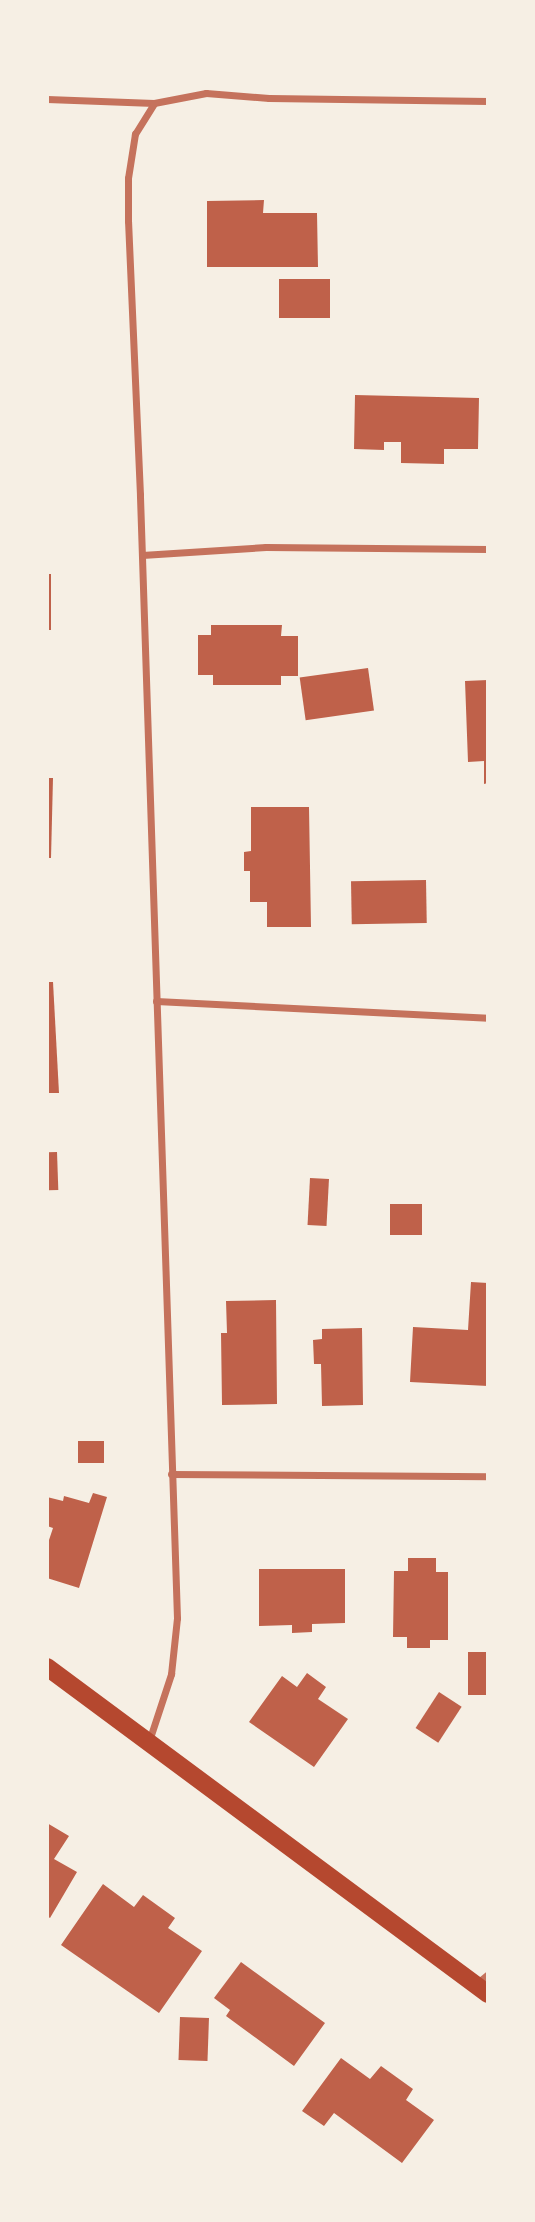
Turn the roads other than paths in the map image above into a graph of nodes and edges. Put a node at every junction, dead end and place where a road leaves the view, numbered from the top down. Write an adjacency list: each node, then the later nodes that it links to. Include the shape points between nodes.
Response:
1 (47, 99): 3 (street)
2 (488, 101): 3 (street, via 269,99 206,93)
3 (155, 103): 5 (street, via 135,134 128,178)
4 (488, 550): 5 (street, via 265,547)
5 (142, 555): 6 (street)
6 (156, 1001): 7 (street); 8 (street)
7 (488, 1018)
8 (171, 1474): 9 (street); 11 (street, via 177,1618 171,1674)
9 (488, 1476)
10 (47, 1667): 11 (main road)
11 (149, 1741): 12 (main road)
12 (484, 1984)

